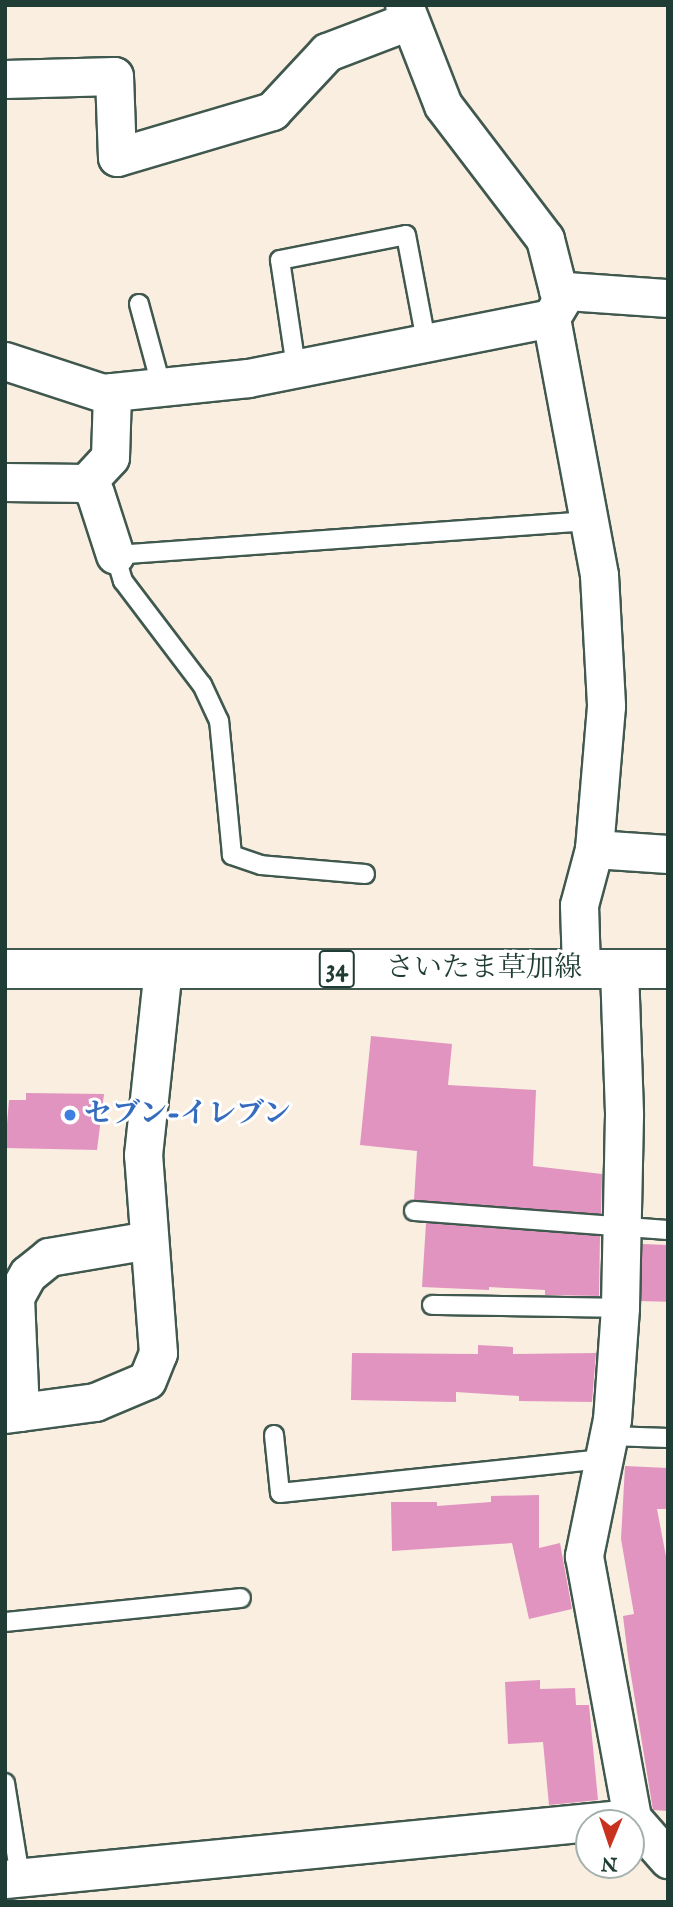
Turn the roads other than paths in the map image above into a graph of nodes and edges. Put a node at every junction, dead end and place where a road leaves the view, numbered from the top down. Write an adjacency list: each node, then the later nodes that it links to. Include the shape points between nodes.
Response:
1 (406, 13): 2 (street, via 327,52 272,111 117,157 114,76); 5 (street, via 443,105 545,239)
2 (5, 79)
3 (668, 298): 5 (street)
4 (139, 304): 9 (lane)
5 (559, 305): 6 (street); 13 (street)
6 (426, 341): 8 (street); 8 (lane, via 406,235 280,260)
7 (5, 361): 10 (street)
8 (296, 367): 9 (street, via 248,378)
9 (161, 385): 10 (street)
10 (112, 392): 12 (street, via 110,457)
11 (5, 482): 12 (street)
12 (86, 483): 14 (street, via 95,493)
13 (587, 521): 14 (lane); 15 (street, via 599,575 605,694)
14 (115, 555): 17 (lane, via 123,581 202,685 219,721 232,855 261,865)
15 (594, 849): 16 (street); 20 (street, via 579,905)
16 (668, 854)
17 (365, 874)
18 (5, 969): 19 (main road, さいたま草加線 / 34)
19 (163, 969): 20 (main road, さいたま草加線 / 34); 26 (street, via 143,1155)
20 (581, 969): 21 (main road, さいたま草加線 / 34)
21 (619, 969): 22 (main road, さいたま草加線 / 34); 24 (street)
22 (668, 969)
23 (414, 1211): 24 (lane)
24 (621, 1224): 25 (lane); 28 (street)
25 (668, 1230)
26 (149, 1240): 29 (street, via 49,1257 27,1274 15,1297); 29 (street, via 158,1353 147,1380 95,1402)
27 (432, 1304): 28 (lane)
28 (620, 1308): 32 (street)
29 (13, 1413)
30 (274, 1435): 32 (lane, via 279,1493)
31 (668, 1438): 32 (lane)
32 (607, 1447): 36 (street, via 584,1556)
33 (241, 1598): 34 (lane)
34 (5, 1622)
35 (5, 1783): 40 (lane)
36 (630, 1809)
37 (575, 1824): 40 (street)
38 (645, 1833): 39 (street)
39 (668, 1859)
40 (12, 1878)

